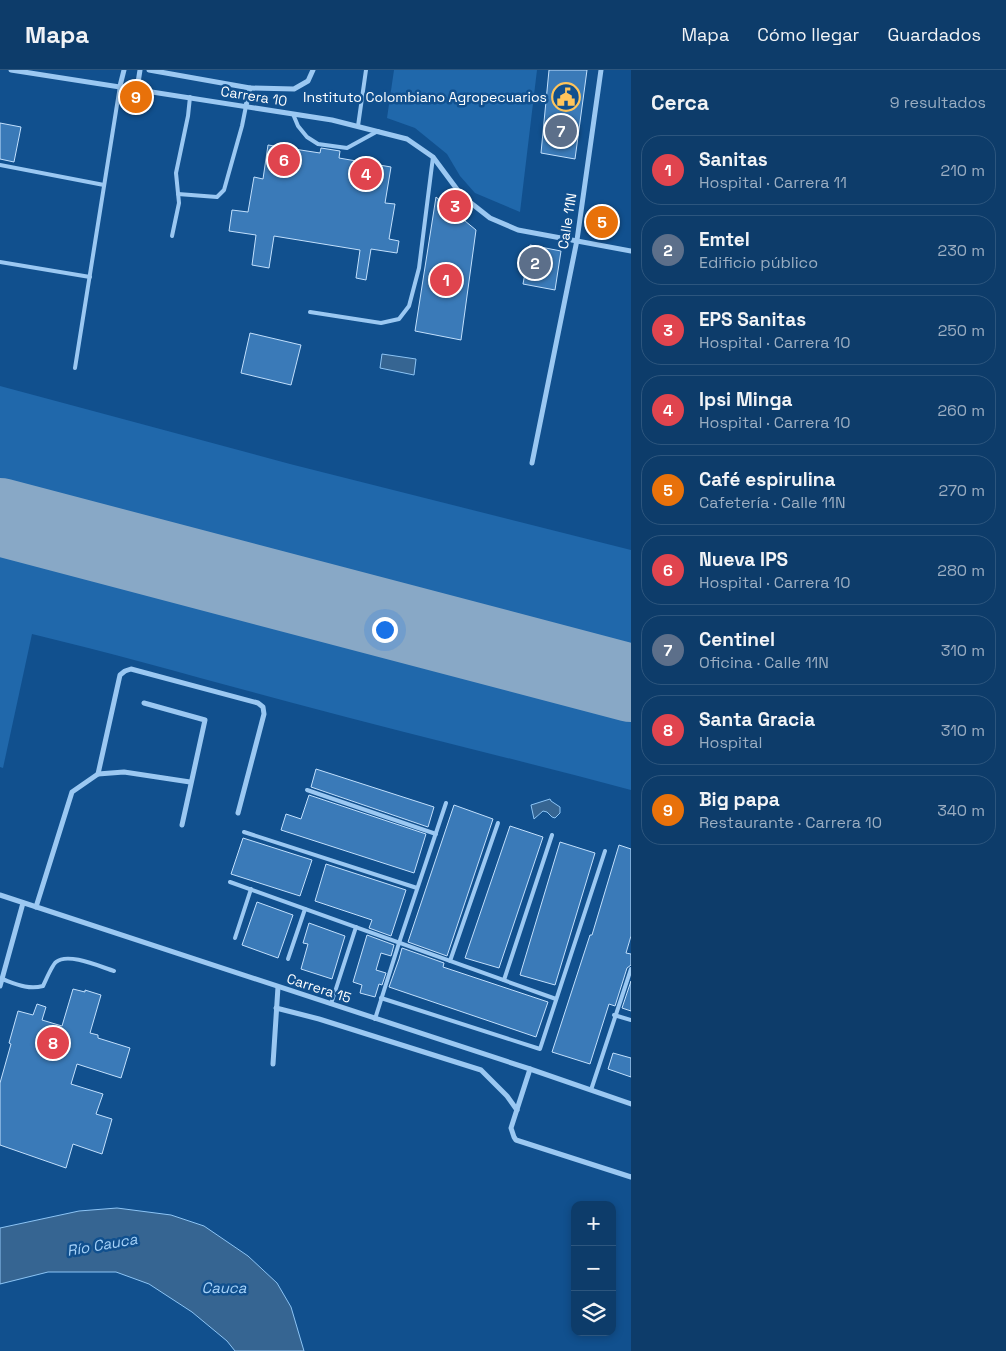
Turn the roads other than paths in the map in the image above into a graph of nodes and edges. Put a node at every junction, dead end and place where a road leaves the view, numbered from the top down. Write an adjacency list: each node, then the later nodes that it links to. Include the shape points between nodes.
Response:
1 (11, 70): 8 (street, Carrera 10)
2 (124, 70): 8 (street)
3 (140, 70): 10 (street)
4 (149, 70): 9 (street)
5 (313, 70): 9 (street, via 308,81 294,89)
6 (366, 70): 14 (lane)
7 (601, 70): 21 (street, Calle 11N)
8 (120, 86): 10 (street, Carrera 10); 18 (lane)
9 (250, 88): 12 (street)
10 (137, 89): 11 (street, Carrera 10)
11 (190, 97): 12 (street, Carrera 10); 19 (lane, via 176,173)
12 (246, 106): 13 (street, Carrera 10); 19 (lane, via 224,190 217,197)
13 (293, 114): 14 (street, Carrera 10); 15 (lane, via 307,137 318,144 347,148)
14 (358, 126): 15 (street, Carrera 10)
15 (378, 131): 16 (street, Carrera 10, via 407,139)
16 (433, 157): 21 (street, Carrera 10, via 462,196 490,218 518,230); 25 (lane, via 419,268 409,306 399,320 381,323)
17 (0, 165): 18 (lane)
18 (104, 185): 24 (lane)
19 (178, 194): 20 (lane)
20 (172, 236)
21 (577, 240): 22 (street, Carrera 10); 27 (street, Calle 11N)
22 (631, 250)
23 (0, 262): 24 (lane)
24 (90, 277): 26 (lane)
25 (310, 312)
26 (75, 368)
27 (532, 463)
28 (144, 703): 30 (street, via 205,720)
29 (98, 774): 30 (street, via 124,772); 33 (street, via 120,675 125,671 131,669 258,703 264,714); 45 (street, via 72,792)
30 (190, 782): 35 (street)
31 (307, 790): 37 (lane)
32 (446, 803): 37 (lane)
33 (238, 813)
34 (498, 823): 51 (lane)
35 (182, 825)
36 (244, 832): 41 (lane)
37 (436, 834): 41 (lane)
38 (552, 835): 55 (lane)
39 (605, 852): 59 (lane)
40 (230, 882): 42 (lane)
41 (418, 888): 49 (lane)
42 (251, 889): 46 (lane); 48 (lane)
43 (0, 895): 44 (street, Carrera 15)
44 (23, 903): 45 (street, Carrera 15); 54 (street)
45 (36, 907): 57 (street, Carrera 15)
46 (305, 909): 47 (lane); 50 (lane)
47 (356, 927): 49 (lane); 60 (lane)
48 (236, 938)
49 (399, 943): 51 (lane); 58 (lane)
50 (288, 959)
51 (450, 961): 55 (lane)
52 (631, 969): 62 (lane)
53 (114, 971): 54 (lane, via 62,958 55,962 43,986 24,987)
54 (2, 979): 56 (street)
55 (504, 980): 59 (lane)
56 (0, 986)
57 (278, 986): 60 (street, Carrera 15); 61 (street)
58 (381, 998): 59 (lane, via 540,1049); 63 (lane)
59 (556, 999)
60 (331, 1004): 63 (street, Carrera 15)
61 (276, 1008): 65 (street); 69 (street, via 481,1070)
62 (614, 1015): 64 (lane); 67 (lane)
63 (375, 1019): 66 (street, Carrera 15)
64 (631, 1020)
65 (273, 1064)
66 (530, 1069): 67 (street, Carrera 15); 69 (street)
67 (590, 1090): 68 (street, Carrera 15)
68 (631, 1104)
69 (517, 1110): 70 (street, via 511,1128 516,1140)
70 (631, 1177)

